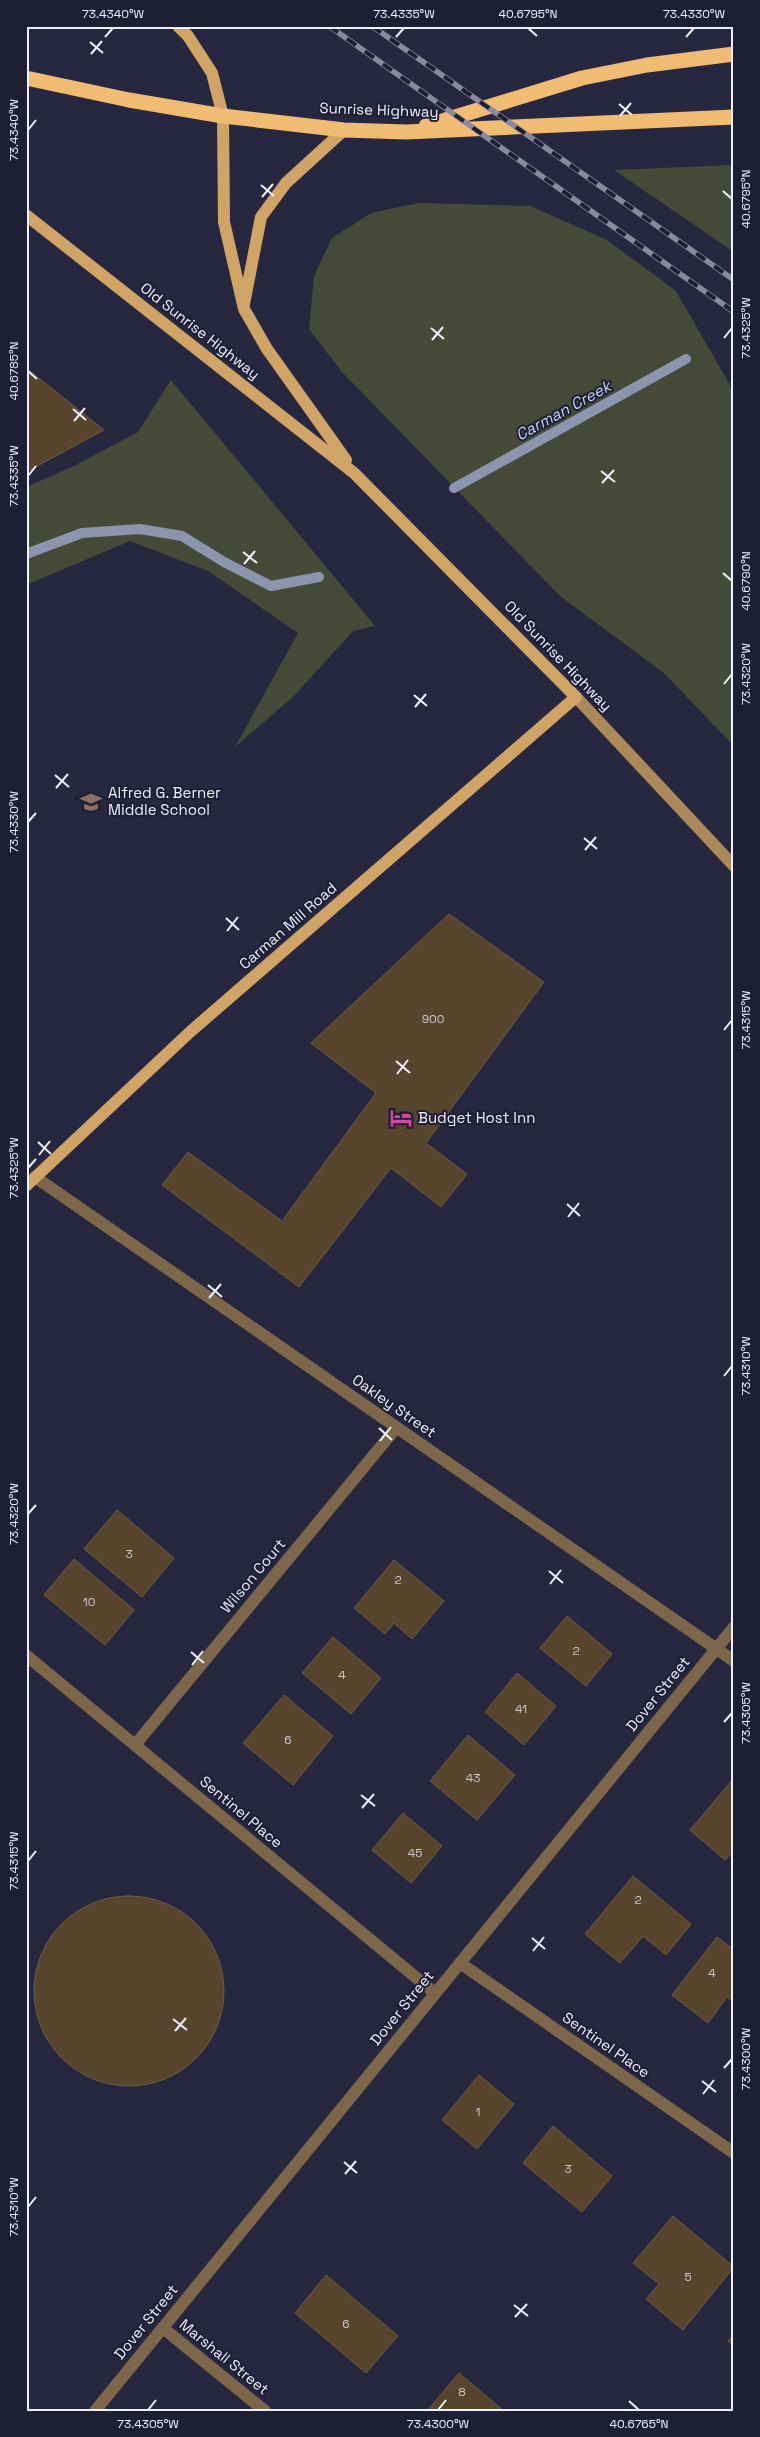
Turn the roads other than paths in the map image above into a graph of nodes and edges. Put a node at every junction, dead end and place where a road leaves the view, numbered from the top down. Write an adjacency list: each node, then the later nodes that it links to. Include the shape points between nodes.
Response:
1 (178, 26): 4 (main road, Old Sunrise Highway, via 212,73)
2 (734, 54): 7 (highway, via 647,65 582,78)
3 (26, 78): 4 (highway, Sunrise Highway)
4 (223, 116): 6 (highway, Sunrise Highway); 9 (main road, Old Sunrise Highway, via 224,222)
5 (734, 117): 7 (highway, Sunrise Highway)
6 (344, 130): 7 (highway, Sunrise Highway); 9 (main road, via 286,183 261,217)
7 (406, 132)
8 (26, 215): 10 (main road, Old Sunrise Highway)
9 (244, 309): 10 (main road, Old Sunrise Highway, via 267,349)
10 (354, 473): 11 (main road, Old Sunrise Highway)
11 (576, 697): 12 (main road, Old Sunrise Highway); 13 (main road, Carman Mill Road, via 190,1032)
12 (734, 866)
13 (31, 1182): 14 (street, Oakley Street)
14 (396, 1428): 16 (street, Oakley Street); 19 (street, Wilson Court)
15 (734, 1627): 16 (street, Dover Street)
16 (716, 1649): 18 (street, Oakley Street); 20 (street, Dover Street)
17 (26, 1655): 19 (street, Sentinel Place)
18 (734, 1661)
19 (135, 1745): 21 (street, Sentinel Place)
20 (460, 1963): 21 (street, Dover Street); 22 (street, Sentinel Place)
21 (435, 1993): 23 (street, Dover Street)
22 (734, 2154)
23 (163, 2328): 24 (street, Dover Street); 25 (street, Marshall Street)
24 (95, 2411)
25 (265, 2411)

